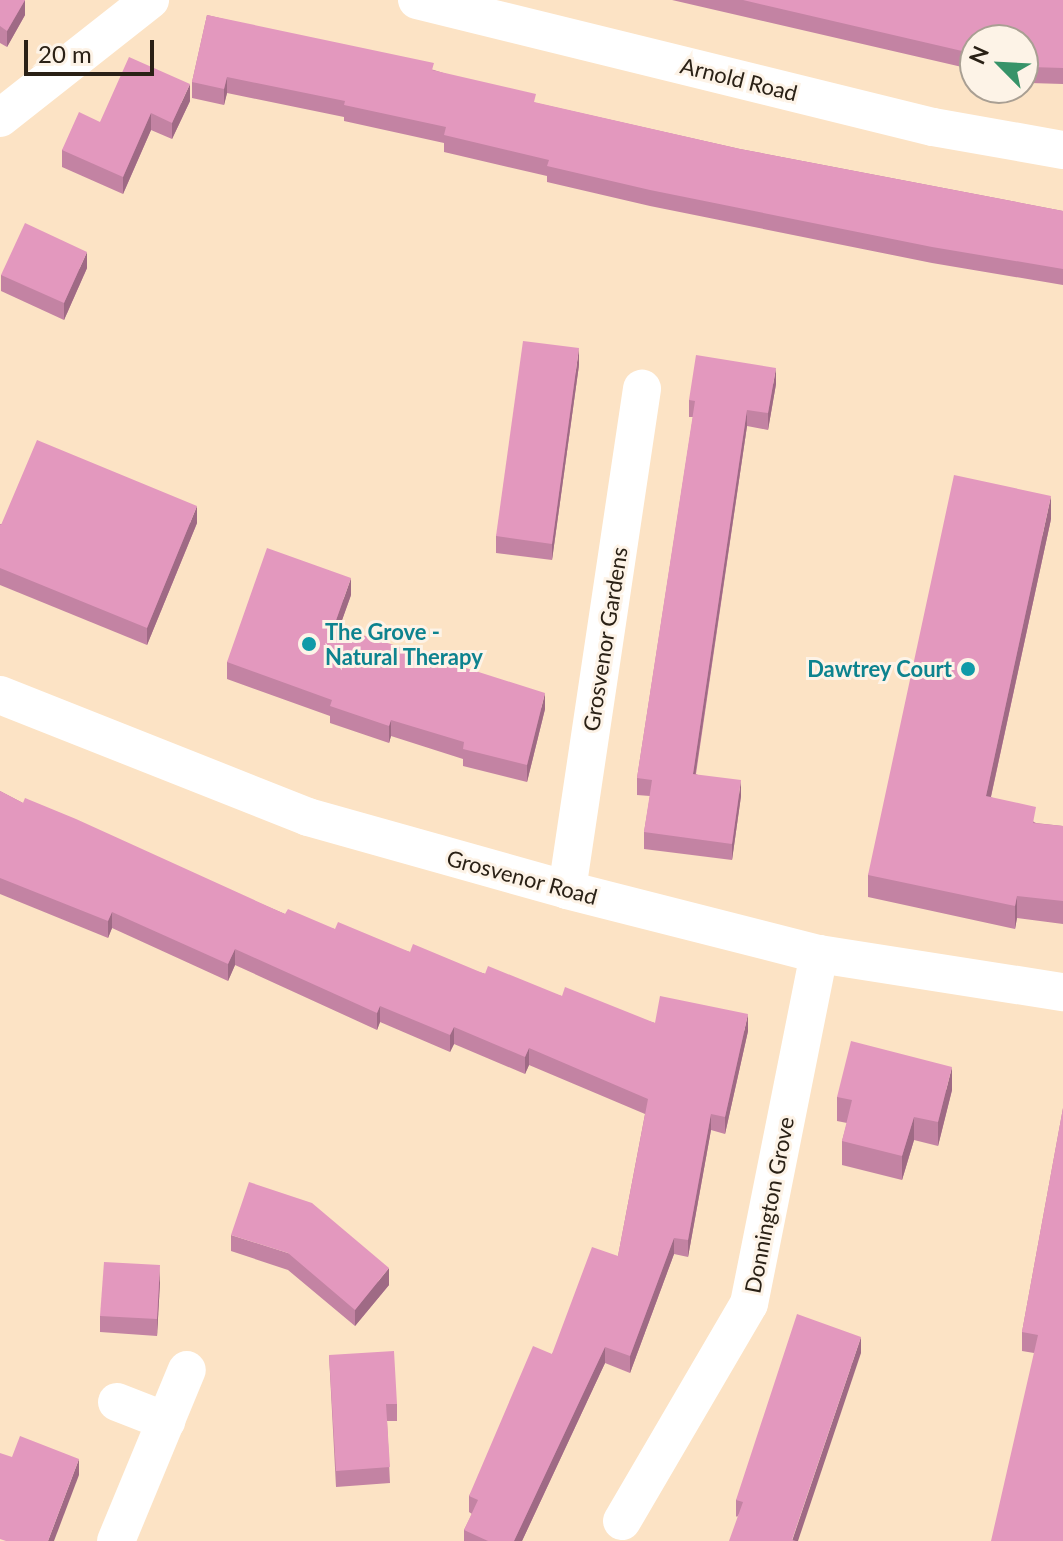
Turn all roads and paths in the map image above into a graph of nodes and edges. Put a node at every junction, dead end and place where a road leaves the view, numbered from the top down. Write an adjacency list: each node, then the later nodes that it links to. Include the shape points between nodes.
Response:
1 (417, 0): 4 (street, Arnold Road, via 933,127)
2 (142, 2): 3 (street)
3 (0, 118)
4 (1063, 150)
5 (642, 389): 7 (street, Grosvenor Gardens)
6 (0, 695): 7 (street, Grosvenor Road, via 308,817)
7 (567, 890): 8 (street, Grosvenor Road)
8 (819, 954): 9 (street, Grosvenor Road); 13 (street, Donnington Grove, via 749,1304)
9 (1063, 992)
10 (187, 1370): 12 (street)
11 (117, 1402): 12 (street)
12 (166, 1421): 14 (street)
13 (622, 1521)
14 (116, 1541)

